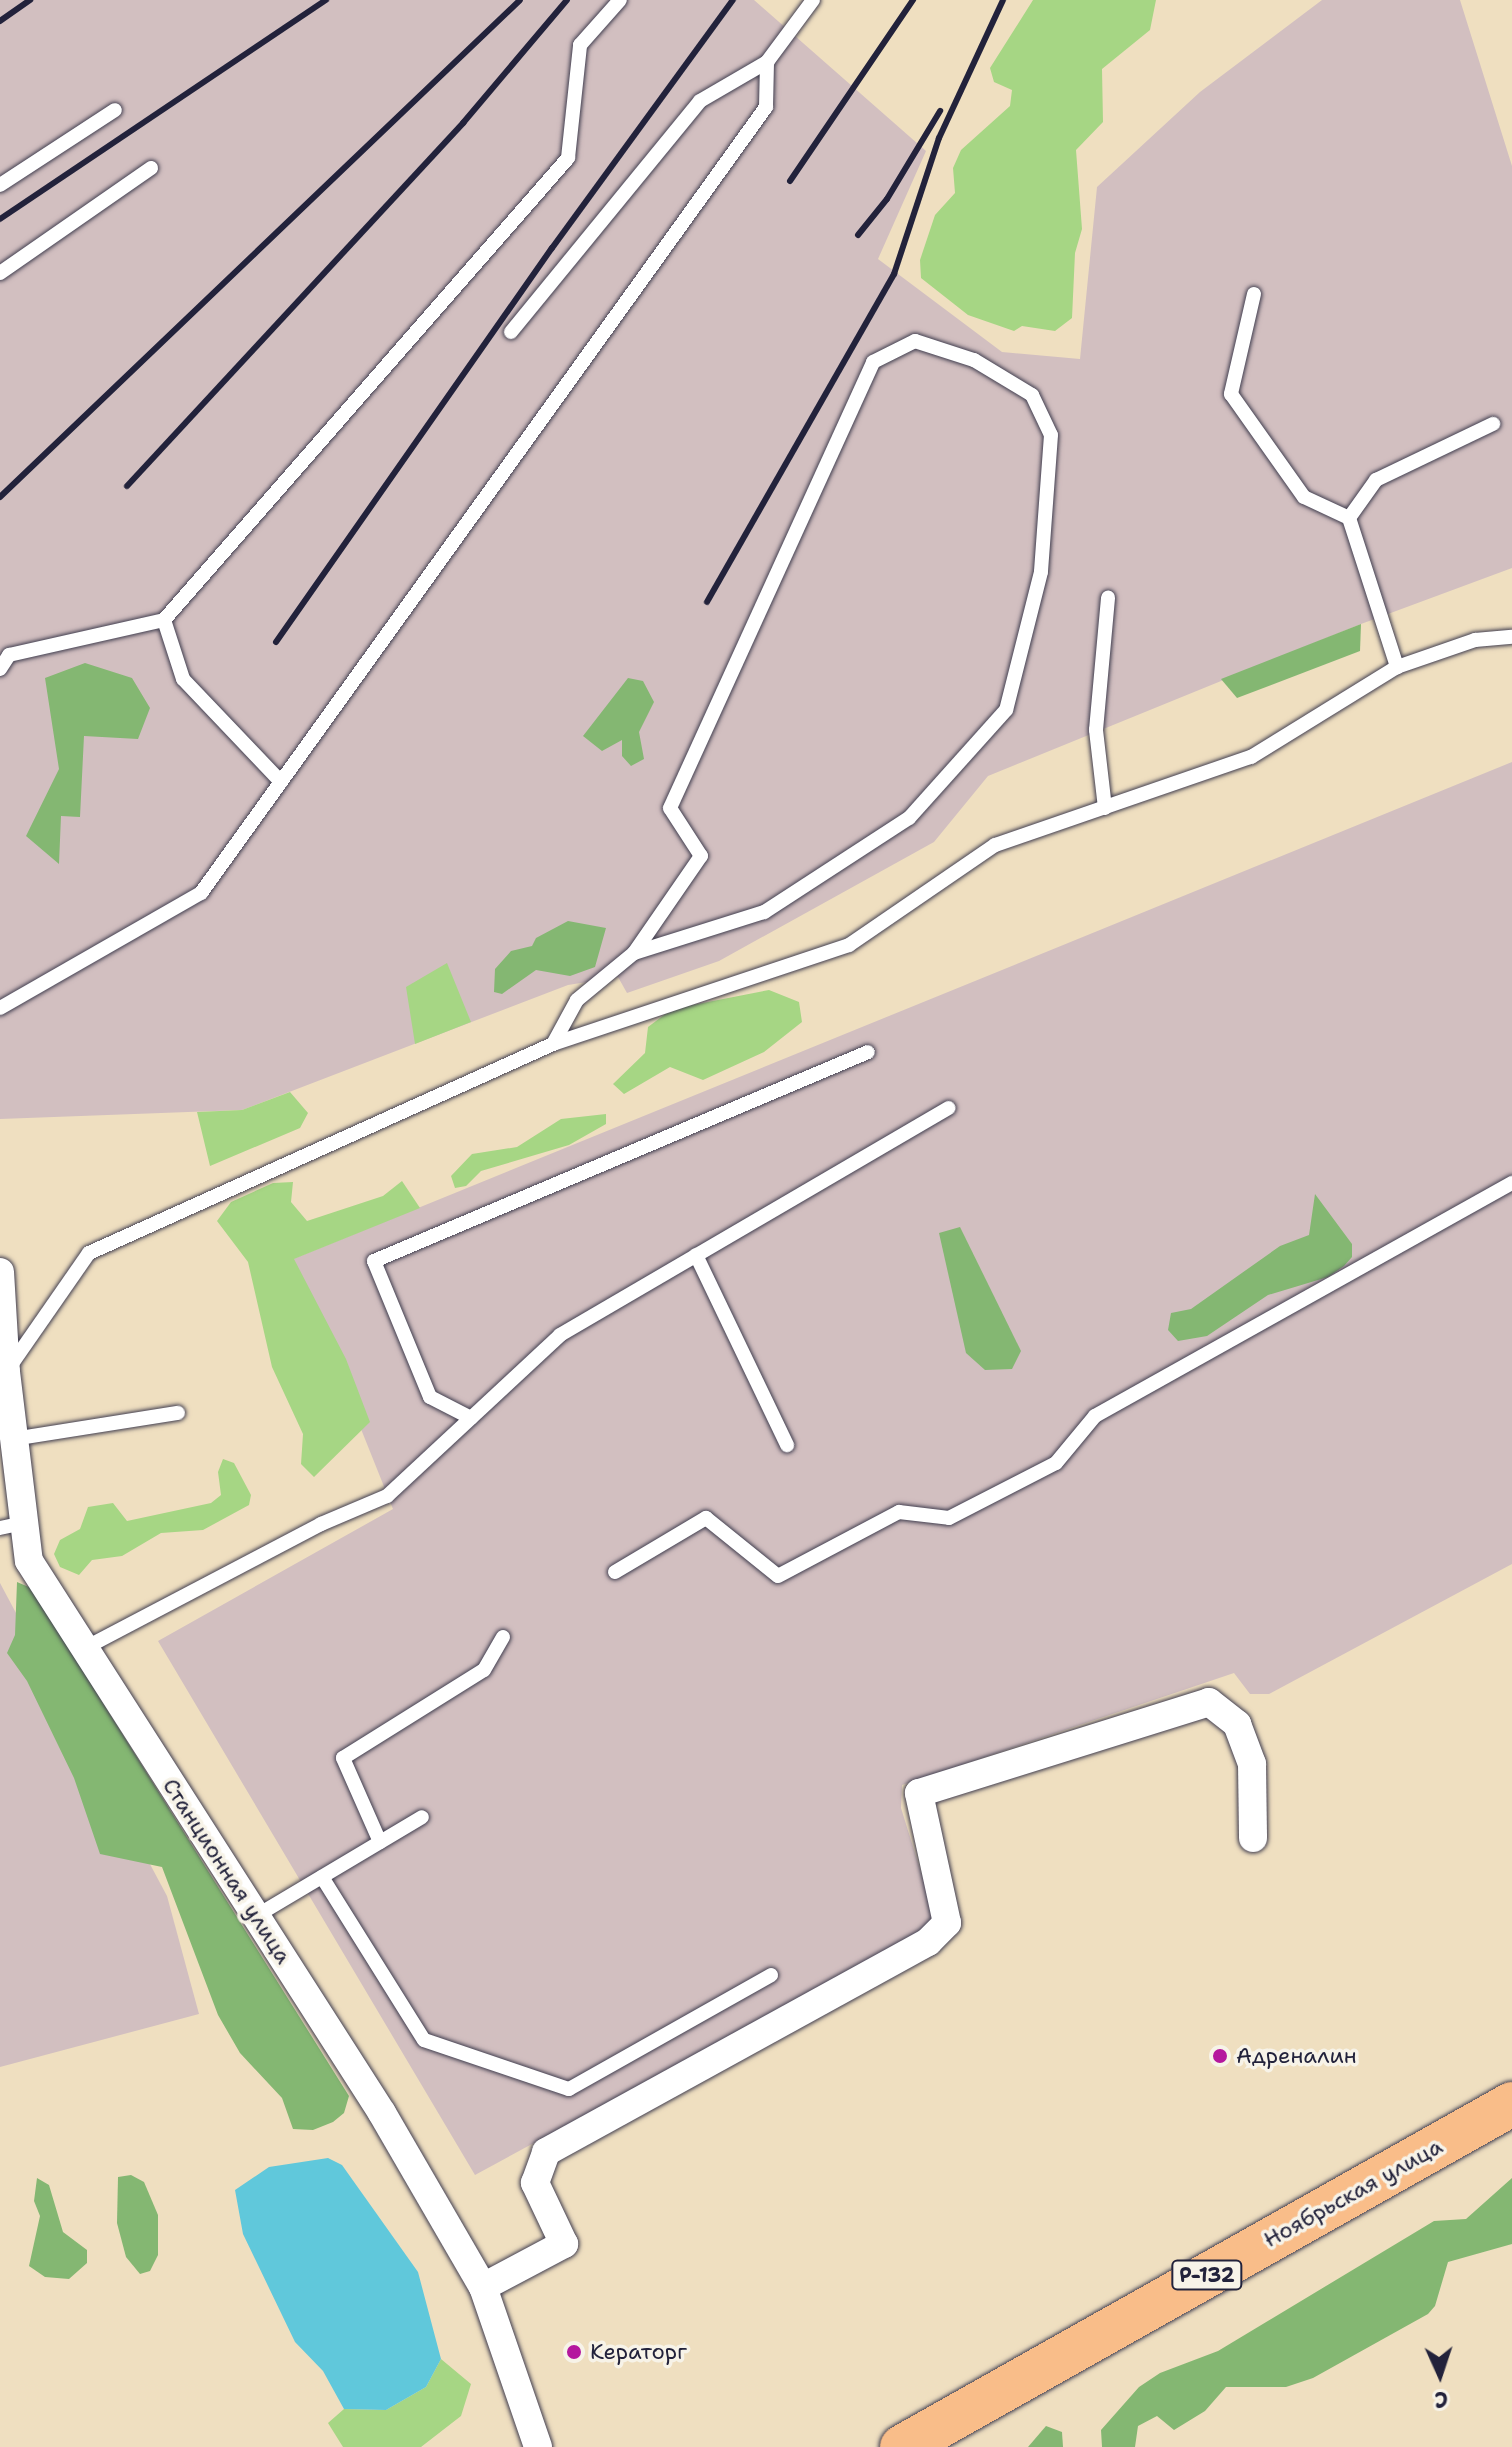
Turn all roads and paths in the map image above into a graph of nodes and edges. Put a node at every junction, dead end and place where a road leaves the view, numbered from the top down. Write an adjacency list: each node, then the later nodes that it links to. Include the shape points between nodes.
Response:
1 (620, 0): 13 (lane, via 580,45 568,158)
2 (813, 0): 3 (lane)
3 (767, 62): 9 (lane, via 700,101); 17 (lane, via 766,107)
4 (115, 110): 6 (lane)
5 (151, 168): 7 (lane)
6 (0, 185)
7 (0, 273)
8 (1254, 294): 11 (lane, via 1231,394 1304,497)
9 (511, 332)
10 (1493, 424): 11 (lane, via 1376,480)
11 (1349, 518): 15 (lane)
12 (1108, 598): 18 (lane, via 1096,730)
13 (164, 620): 16 (lane, via 9,655); 17 (lane, via 183,679)
14 (1512, 637): 15 (lane, via 1475,640)
15 (1397, 667): 18 (lane, via 1251,757)
16 (0, 669)
17 (281, 782): 20 (lane, via 201,893)
18 (1105, 808): 21 (lane, via 995,845 849,945)
19 (634, 953): 19 (lane, via 764,912 909,818 1006,710 1041,572 1051,435 1032,395 974,360 915,341 873,362 670,808 701,856); 21 (lane, via 577,1000)
20 (0, 1008)
21 (553, 1044): 28 (lane, via 89,1253)
22 (868, 1052): 30 (lane, via 374,1261 430,1397)
23 (949, 1108): 25 (lane)
24 (1512, 1183): 34 (lane, via 1095,1416 1056,1463 949,1518 899,1512 778,1576 706,1518)
25 (696, 1255): 30 (lane, via 560,1335); 32 (lane)
26 (0, 1272): 27 (street, Станционная улица)
27 (1, 1311): 28 (street, Станционная улица)
28 (6, 1372): 31 (street, Станционная улица)
29 (178, 1413): 31 (lane)
30 (471, 1418): 36 (lane, via 387,1496 321,1524)
31 (13, 1439): 33 (street, Станционная улица)
32 (787, 1445)
33 (11, 1526): 36 (street, Станционная улица)
34 (615, 1572)
35 (503, 1637): 39 (lane, via 484,1670 343,1758)
36 (85, 1648): 41 (street, Станционная улица)
37 (422, 1817): 39 (lane)
38 (1253, 1838): 44 (street, via 1252,1764 1237,1724 1209,1702 919,1793 947,1923 928,1942 546,2152 535,2183 564,2244)
39 (380, 1842): 40 (lane)
40 (322, 1877): 41 (lane); 42 (lane, via 424,2040 569,2089)
41 (256, 1916): 44 (street, Станционная улица, via 382,2113)
42 (771, 1975)
43 (1512, 2104): 46 (highway, Ноябрьская улица / Р-132)
44 (483, 2287): 45 (street, Станционная улица)
45 (536, 2445)
46 (902, 2447)

